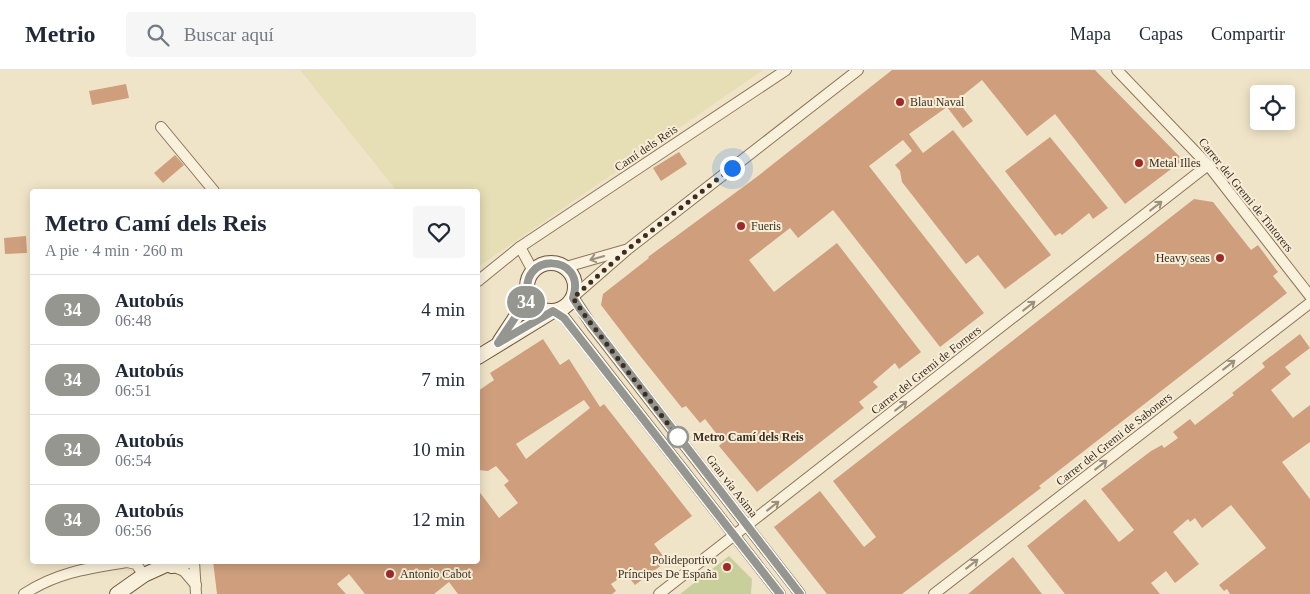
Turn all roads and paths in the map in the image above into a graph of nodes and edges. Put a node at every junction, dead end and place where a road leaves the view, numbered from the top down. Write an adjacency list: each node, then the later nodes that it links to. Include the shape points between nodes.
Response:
1 (786, 70): 7 (street, Camí dels Reis)
2 (858, 70): 8 (street)
3 (1117, 70): 5 (street, Carrer del Gremi de Tintorers)
4 (161, 127): 6 (street)
5 (1208, 165): 12 (street, Carrer del Gremi de Tintorers); 19 (street, Carrer del Gremi de Forners, one-way to 5)
6 (212, 189)
7 (520, 247): 10 (street); 11 (street, Camí dels Reis)
8 (628, 249): 9 (street, one-way to 9); 14 (street)
9 (566, 267): 10 (street, via 545,263); 14 (street, via 575,280)
10 (533, 271): 13 (street, via 527,283)
11 (480, 279)
12 (1310, 296)
13 (529, 297): 16 (street, via 539,308); 17 (street)
14 (574, 297): 16 (street, via 566,306); 19 (street, Gran via Asima, via 592,326)
15 (1310, 303): 33 (street, Carrer del Gremi de Saboners, one-way to 15)
16 (554, 311): 17 (street); 20 (street, via 578,335)
17 (498, 343): 18 (street)
18 (480, 356)
19 (747, 526): 20 (street, Carrer del Gremi de Forners); 32 (street, Gran via Asima)
20 (734, 536): 30 (street, Carrer del Gremi de Forners); 31 (street)
21 (114, 564): 28 (street, via 72,570 42,582)
22 (136, 564): 26 (street)
23 (160, 564): 26 (street)
24 (165, 564): 27 (street, via 184,571)
25 (194, 564): 27 (street)
26 (144, 575): 29 (street)
27 (196, 589)
28 (24, 594)
29 (117, 594)
30 (659, 594)
31 (780, 594)
32 (800, 594)
33 (934, 594)

